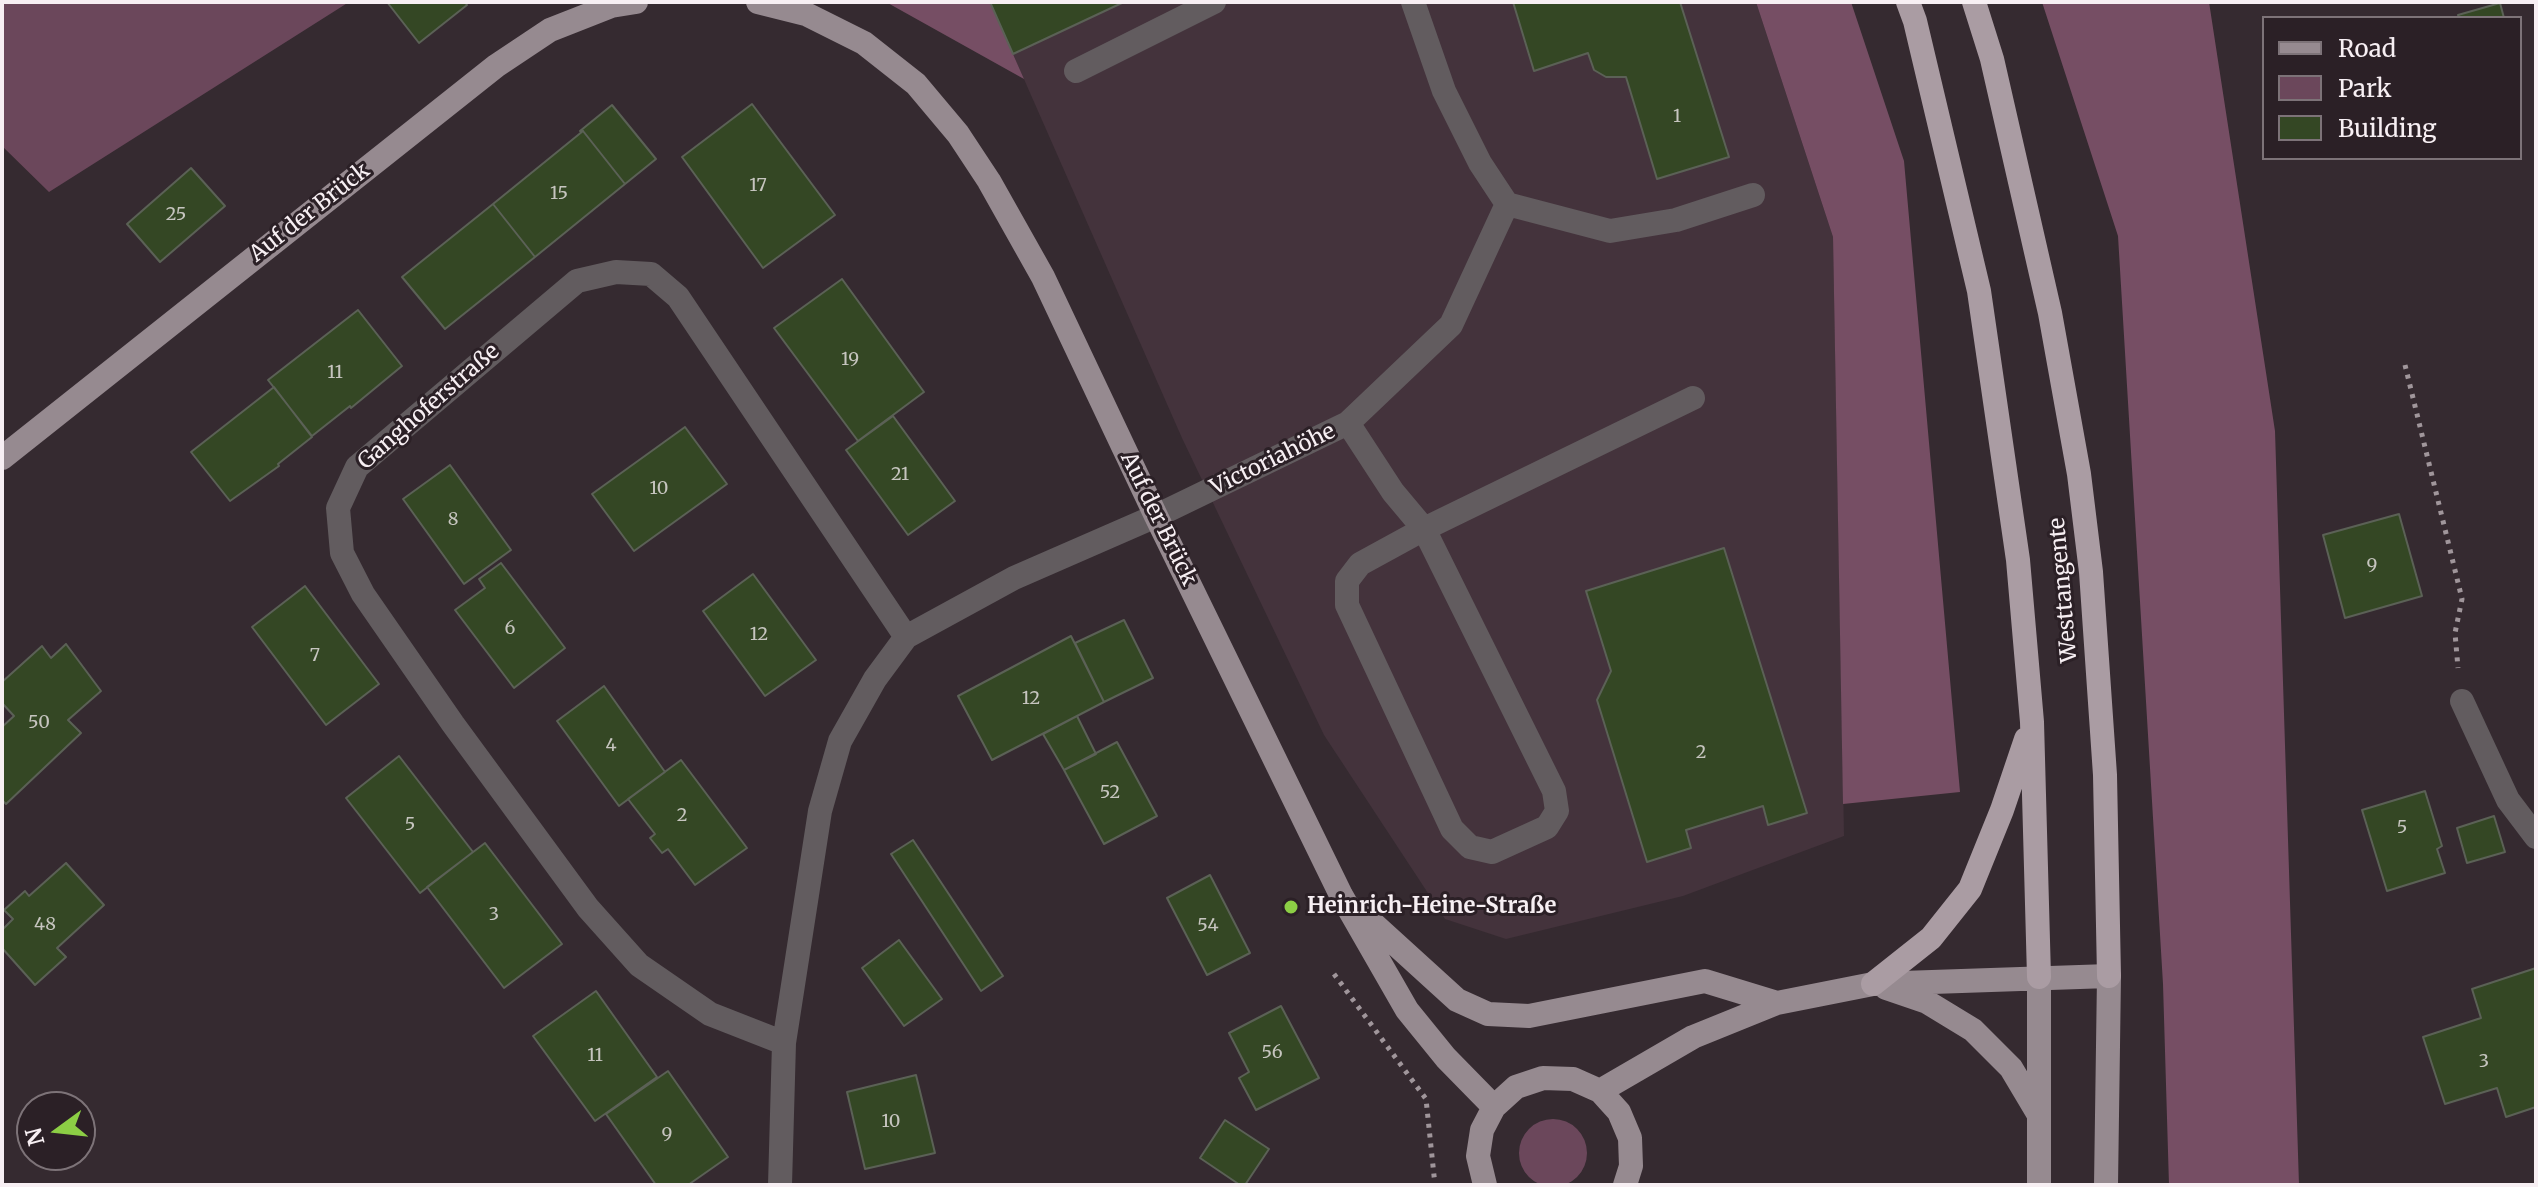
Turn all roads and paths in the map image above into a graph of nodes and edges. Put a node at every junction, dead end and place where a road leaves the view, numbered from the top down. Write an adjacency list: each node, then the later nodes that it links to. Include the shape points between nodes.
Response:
1 (636, 2): 13 (main road, Auf der Brück, via 550,30 496,66)
2 (758, 2): 14 (main road, Auf der Brück, via 806,14 864,43 916,84 958,134 1043,277)
3 (1214, 2): 7 (street)
4 (1413, 2): 9 (street, via 1444,91)
5 (1908, 2): 18 (highway, Westtangente, via 1979,291 2018,560)
6 (1974, 2): 22 (highway, Westtangente, via 2050,313 2079,474 2105,775)
7 (1076, 71)
8 (1753, 195): 9 (street, via 1676,220 1610,231)
9 (1507, 204): 12 (street, Victoriahöhe, via 1451,325)
10 (2405, 365): 17 (path, via 2462,599 2455,633)
11 (1693, 398): 15 (street)
12 (1348, 423): 14 (street, Victoriahöhe); 15 (street)
13 (2, 458)
14 (1156, 516): 16 (street, via 1014,578); 20 (main road, Auf der Brück)
15 (1424, 529): 15 (street, via 1554,791 1557,811 1547,827 1492,852 1470,847 1452,829 1347,605 1347,581 1360,564)
16 (906, 637): 26 (street, via 840,741 820,811); 26 (street, Ganghoferstraße, via 678,297 651,274 616,272 577,281 357,467 338,508 342,553 363,594 588,908 639,965 710,1014)
17 (2462, 701): 19 (street, via 2508,800)
18 (2032, 722): 23 (highway, Westtangente); 24 (highway, via 1970,889 1931,938)
19 (2536, 837)
20 (1341, 895): 25 (main road, via 1457,1000 1488,1014 1529,1016 1705,981); 28 (main road, Auf der Brück, via 1407,1010)
21 (1334, 974): 31 (path, via 1426,1099)
22 (2109, 976): 23 (main road); 35 (main road, Westtangente)
23 (2039, 977): 24 (main road); 29 (main road, Westtangente)
24 (1873, 984): 25 (main road); 29 (main road, via 1927,1002 1973,1030 2011,1068)
25 (1777, 1003): 27 (main road, via 1693,1037)
26 (784, 1043): 30 (street)
27 (1600, 1091): 28 (main road, via 1573,1079 1543,1078 1516,1087); 33 (main road, via 1619,1112 1630,1138)
28 (1494, 1107): 32 (main road, via 1482,1130 1478,1156)
29 (2039, 1115): 34 (main road, Westtangente)
30 (780, 1185)
31 (1435, 1185)
32 (1485, 1185)
33 (1625, 1185)
34 (2039, 1185)
35 (2106, 1185)

